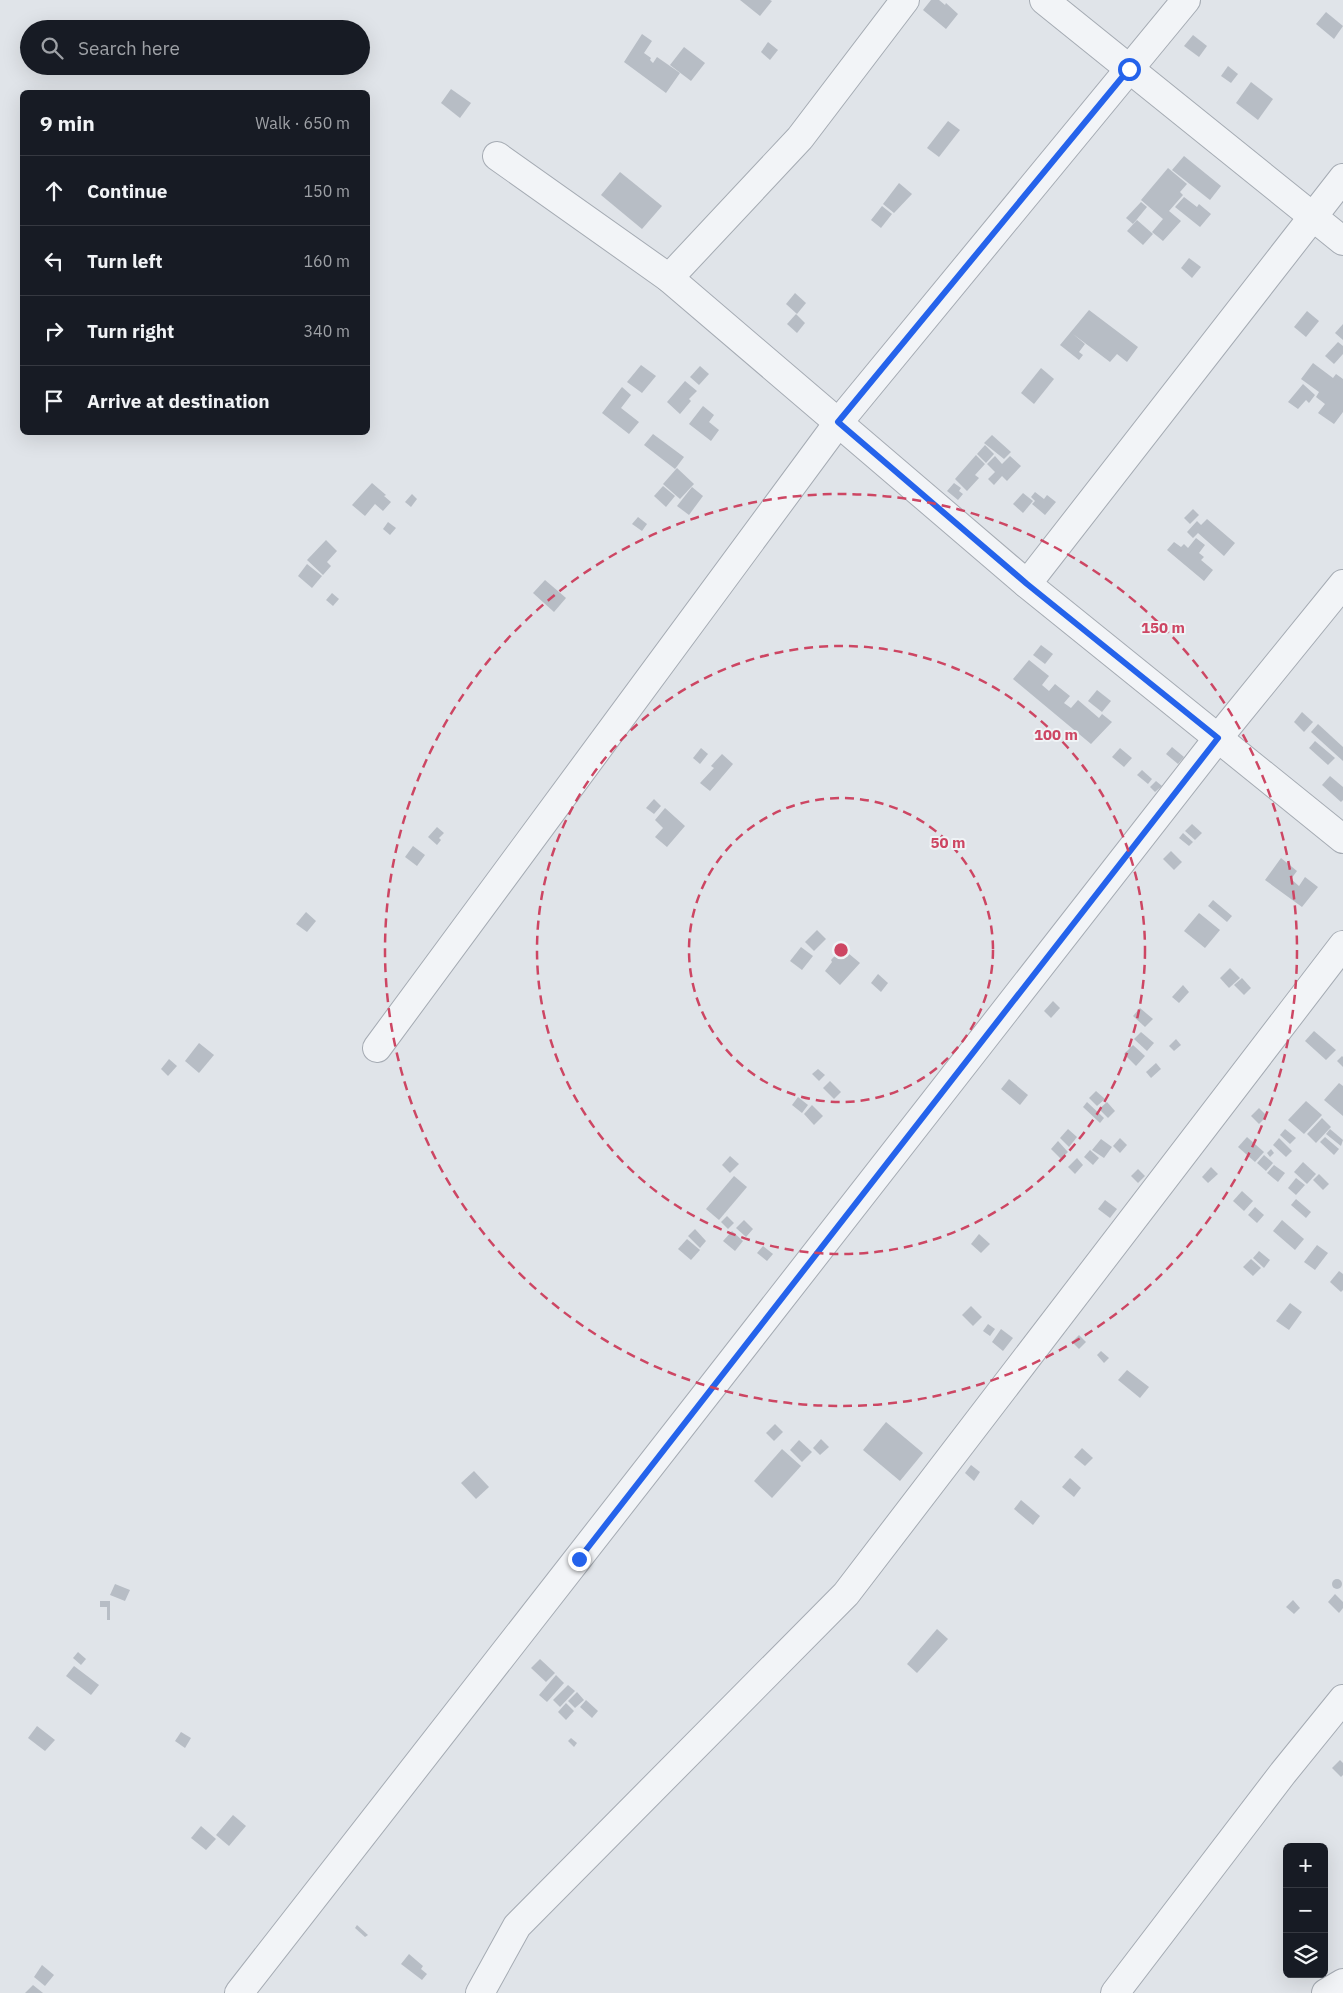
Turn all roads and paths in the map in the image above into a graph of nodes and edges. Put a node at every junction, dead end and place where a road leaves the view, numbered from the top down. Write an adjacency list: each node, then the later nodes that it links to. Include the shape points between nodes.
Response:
1 (905, 0): 9 (street, via 800,138)
2 (1044, 0): 4 (street)
3 (1186, 0): 4 (street)
4 (1129, 69): 7 (street); 10 (street)
5 (497, 156): 9 (street)
6 (1343, 178): 7 (street)
7 (1313, 216): 8 (street); 11 (street)
8 (1343, 241)
9 (669, 278): 10 (street)
10 (838, 422): 11 (street); 16 (street)
11 (1027, 584): 13 (street)
12 (1343, 584): 13 (street)
13 (1218, 738): 14 (street); 19 (street)
14 (1343, 839)
15 (1343, 945): 20 (street, via 846,1594 517,1926)
16 (377, 1048)
17 (1343, 1699): 21 (street)
18 (1343, 1983): 22 (street)
19 (239, 1993)
20 (480, 1993)
21 (1115, 1993)
22 (1326, 1993)

